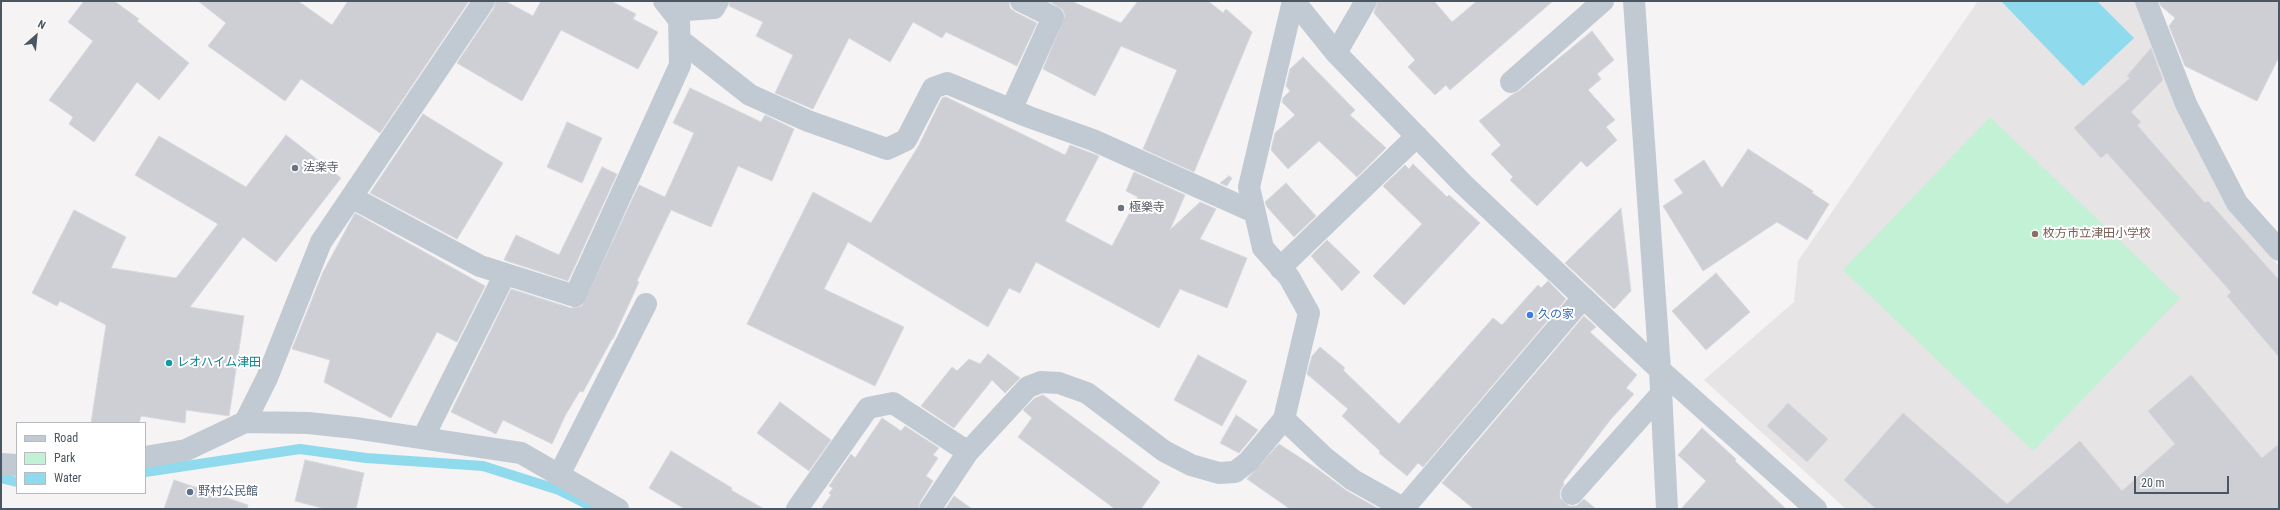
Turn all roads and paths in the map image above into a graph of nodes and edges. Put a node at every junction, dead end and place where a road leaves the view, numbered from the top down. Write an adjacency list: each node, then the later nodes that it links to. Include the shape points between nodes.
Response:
1 (484, 1): 15 (street)
2 (718, 1): 9 (street, via 714,8)
3 (1021, 1): 13 (street, via 1053,17)
4 (1294, 1): 11 (street); 16 (street, via 1249,187)
5 (1366, 1): 11 (street)
6 (1603, 1): 12 (street)
7 (1634, 1): 22 (street)
8 (2146, 1): 17 (street, via 2186,104 2237,203)
9 (668, 6): 10 (street, via 679,20)
10 (680, 40): 13 (street, via 750,95 808,121 887,149 906,140 933,88 947,83); 19 (street, via 680,65 575,296)
11 (1336, 53): 14 (street)
12 (1512, 82)
13 (1011, 110): 16 (street, via 1093,140)
14 (1416, 136): 18 (street); 20 (street)
15 (353, 198): 19 (street, via 480,266); 25 (street, via 321,242 267,378)
16 (1254, 212): 18 (street, via 1263,248)
17 (2279, 250)
18 (1280, 268): 24 (street, via 1289,278 1308,312)
19 (505, 274): 26 (street)
20 (1583, 298): 22 (street); 36 (street)
21 (646, 304): 31 (street)
22 (1660, 370): 23 (street); 38 (street)
23 (1661, 394): 32 (street); 37 (street)
24 (1284, 419): 27 (street, via 1248,462 1235,472 1219,473 1191,465 1164,451 1087,393 1059,383 1041,382 1028,387); 36 (street, via 1325,458 1353,480)
25 (245, 422): 26 (street, via 308,423); 28 (street, via 186,450)
26 (423, 438): 31 (street, via 520,453)
27 (968, 452): 34 (street, via 893,403 868,408); 35 (street)
28 (146, 456)
29 (1, 464): 30 (street)
30 (16, 465)
31 (559, 475): 33 (street)
32 (1572, 494)
33 (618, 509)
34 (798, 509)
35 (930, 509)
36 (1405, 509)
37 (1667, 509)
38 (1816, 509)

